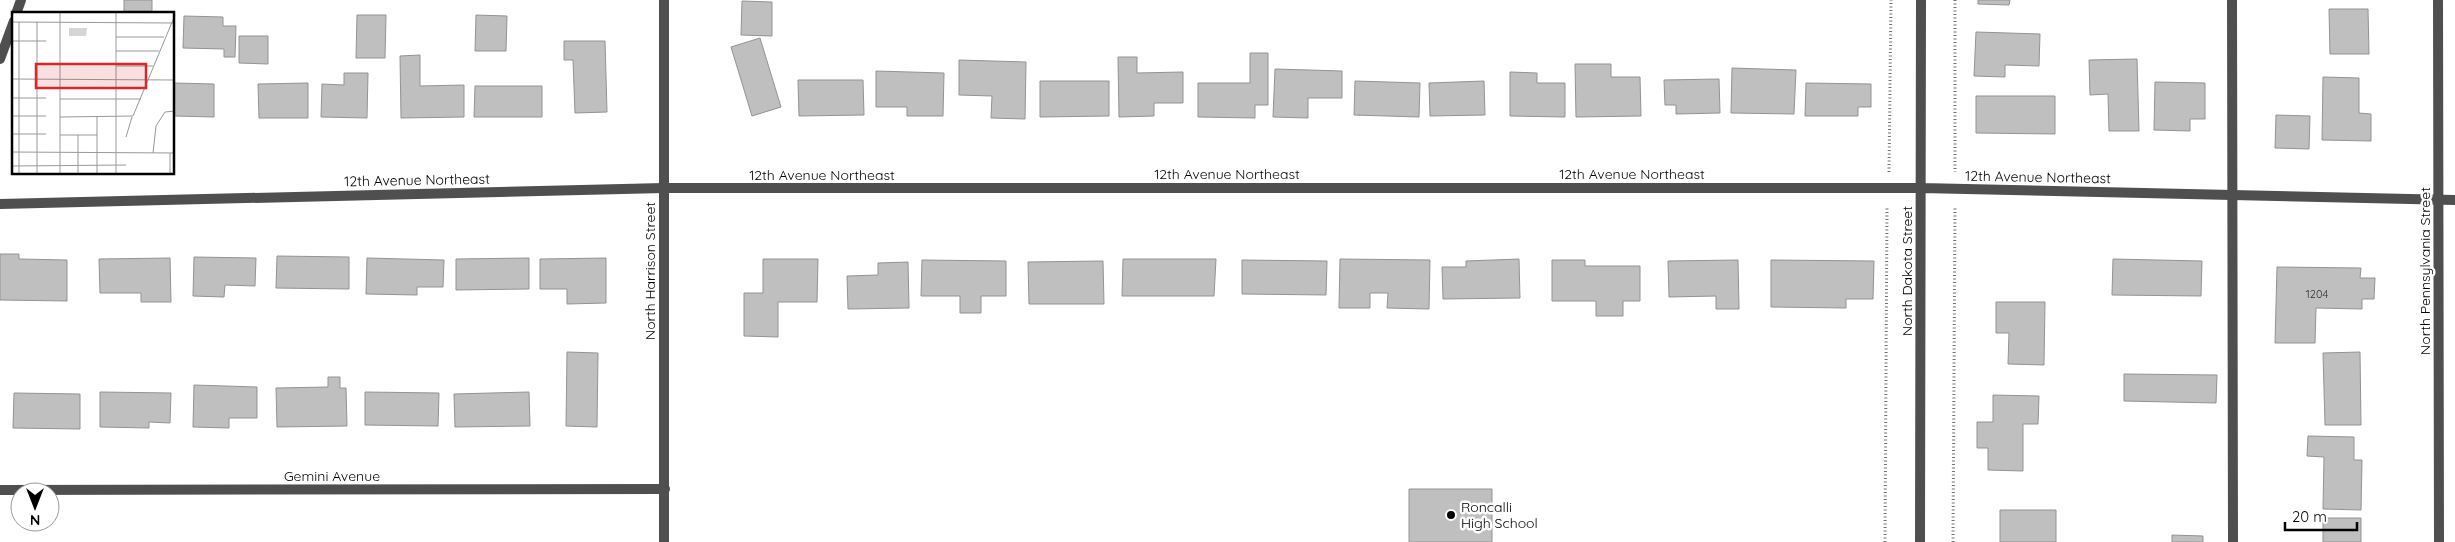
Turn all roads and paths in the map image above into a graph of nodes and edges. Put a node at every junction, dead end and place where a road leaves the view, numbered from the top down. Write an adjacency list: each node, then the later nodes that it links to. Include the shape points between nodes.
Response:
1 (21, 0): 8 (street)
2 (664, 0): 11 (street, North Harrison Street)
3 (1891, 0): 12 (path)
4 (1922, 0): 13 (street, North Dakota Street)
5 (1955, 0): 14 (path)
6 (2232, 0): 15 (street)
7 (2438, 0): 16 (street, North Pennsylvania Street)
8 (17, 12)
9 (12, 26): 10 (street)
10 (0, 59)
11 (664, 188): 12 (street, 12th Avenue Northeast); 18 (street, 12th Avenue Northeast); 19 (street, North Harrison Street)
12 (1887, 188): 13 (street, 12th Avenue Northeast); 22 (path)
13 (1921, 188): 14 (street, 12th Avenue Northeast); 23 (street, North Dakota Street)
14 (1955, 188): 15 (street, 12th Avenue Northeast); 24 (path)
15 (2234, 195): 16 (street, 12th Avenue Northeast); 25 (street)
16 (2438, 199): 17 (street, 12th Avenue Northeast); 26 (street, North Pennsylvania Street)
17 (2455, 200)
18 (0, 204)
19 (665, 489): 20 (street, Gemini Avenue); 21 (street, North Harrison Street)
20 (0, 490)
21 (664, 542)
22 (1885, 542)
23 (1920, 542)
24 (1953, 542)
25 (2233, 542)
26 (2439, 542)

